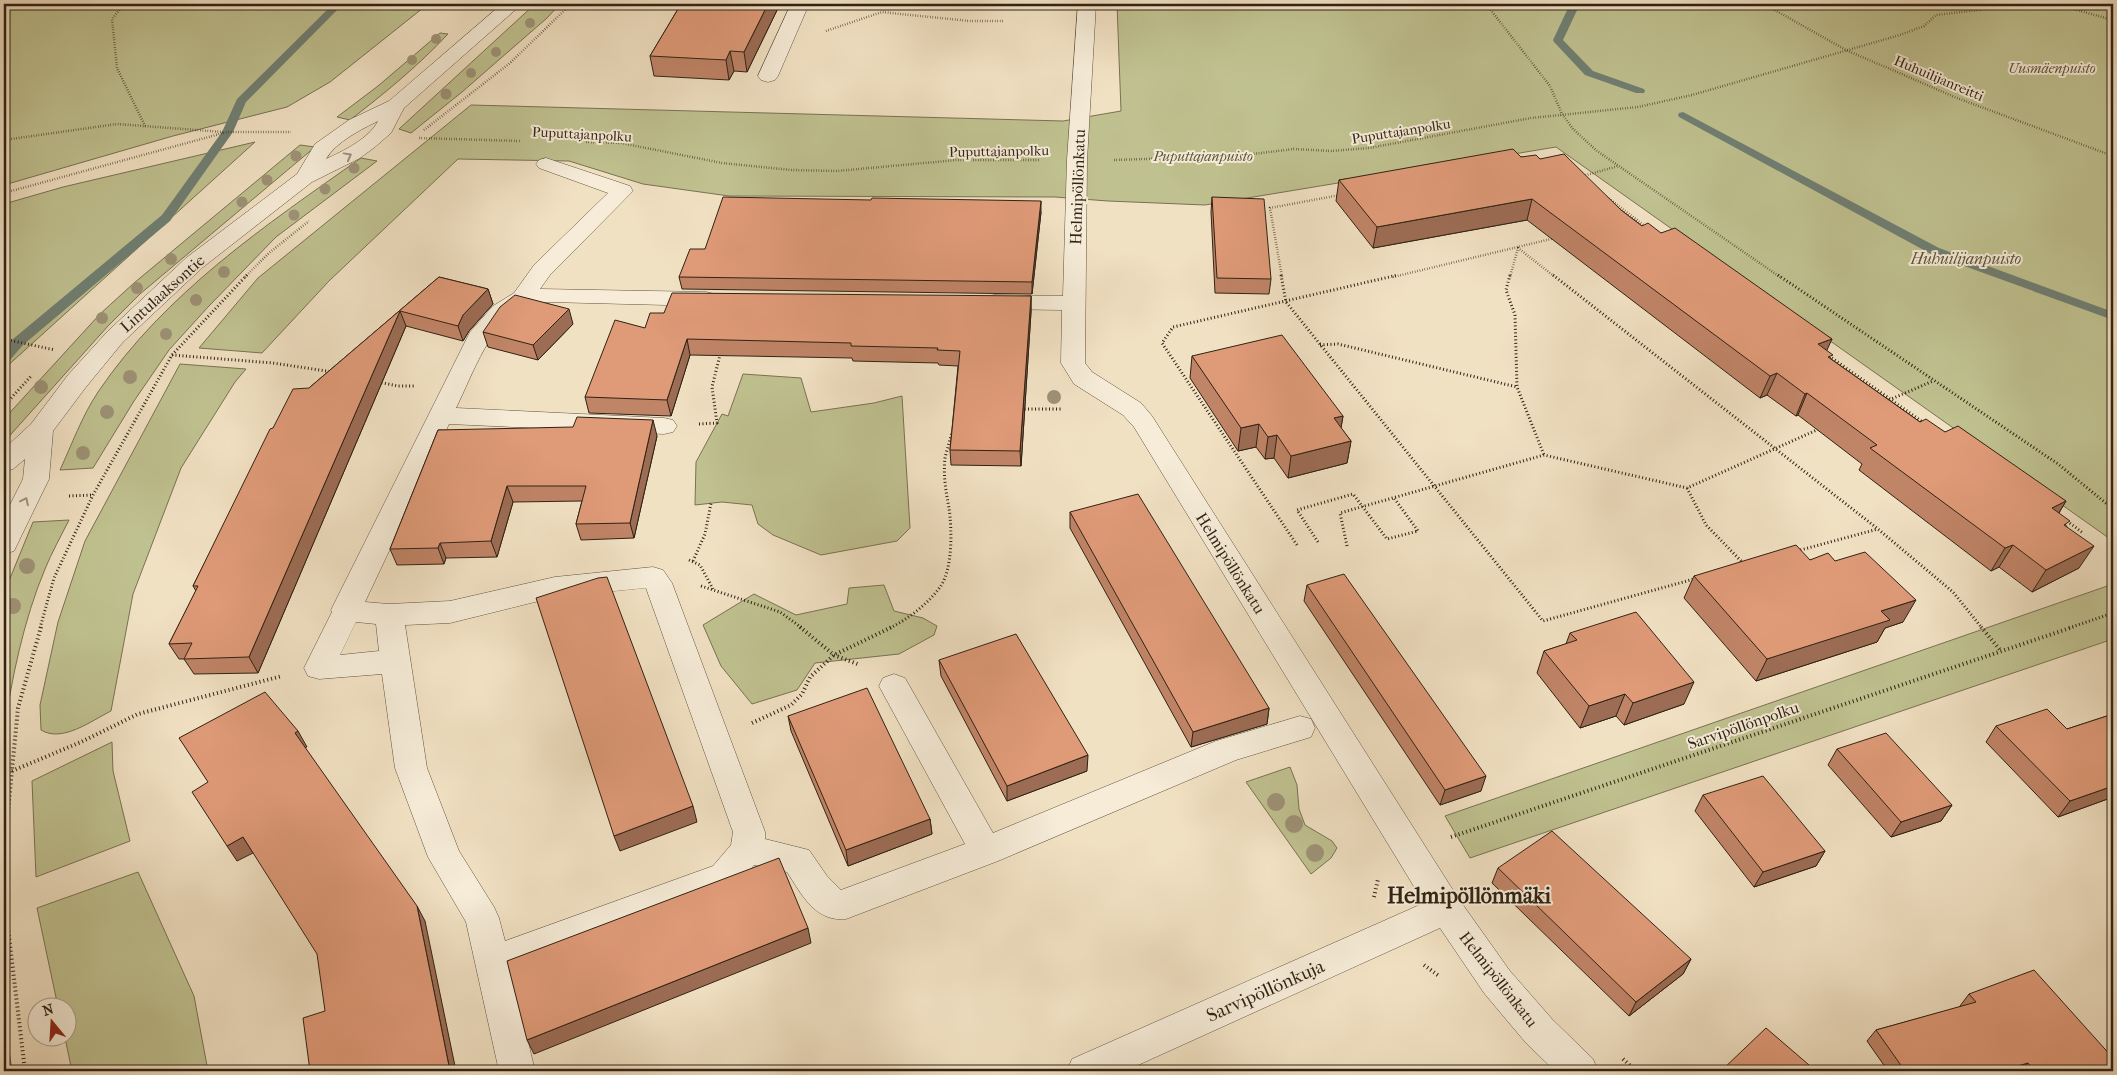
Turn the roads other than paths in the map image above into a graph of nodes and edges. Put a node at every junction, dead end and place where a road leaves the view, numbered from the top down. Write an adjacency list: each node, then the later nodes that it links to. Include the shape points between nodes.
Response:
1 (513, 4): 12 (street, Lintulaaksontie, via 396,104 384,129 368,143 305,178 194,263 102,352)
2 (800, 4): 4 (street)
3 (1087, 4): 9 (street, Helmipöllönkatu, via 1077,160)
4 (768, 76)
5 (546, 164): 6 (street, via 622,191 542,270)
6 (522, 298): 7 (street, via 548,295); 10 (street, via 501,311 482,332)
7 (735, 299)
8 (968, 302): 9 (street)
9 (1073, 303): 22 (street, Helmipöllönkatu, via 1073,363 1083,378 1132,409 1143,422)
10 (440, 415): 11 (street); 15 (street)
11 (664, 426)
12 (40, 430): 13 (street, Lintulaaksontie); 14 (street, one-way to 12, via 36,479)
13 (4, 463)
14 (4, 544)
15 (345, 610): 16 (street); 17 (street, via 320,668)
16 (389, 615): 17 (street); 20 (street, via 450,612 555,587 653,577 749,832)
17 (394, 660): 23 (street, via 411,768 445,857 482,918)
18 (894, 686): 21 (street)
19 (1300, 728): 21 (street, via 1227,750)
20 (747, 850): 21 (street, via 797,860 815,886 834,904 846,904); 23 (street, via 725,876)
21 (986, 850)
22 (1446, 909): 25 (street, Sarvipöllönkuja); 26 (street, Helmipöllönkatu, via 1497,982 1539,1031)
23 (492, 961): 24 (street)
24 (517, 1071)
25 (1085, 1071)
26 (1580, 1071)

